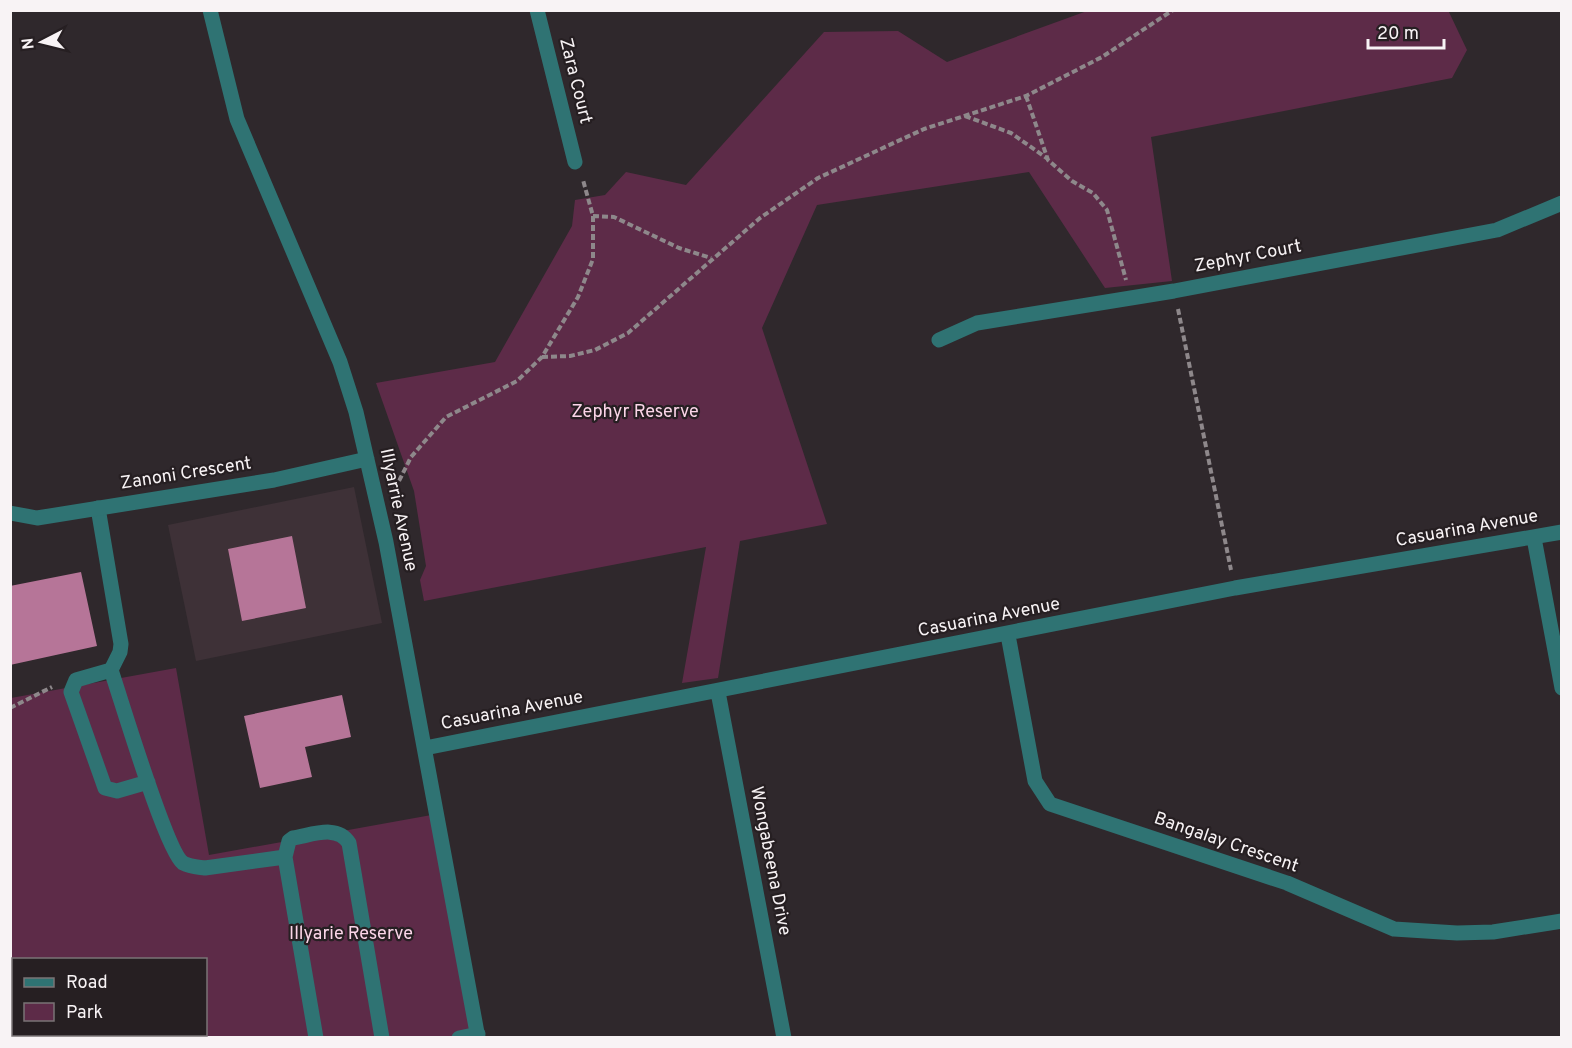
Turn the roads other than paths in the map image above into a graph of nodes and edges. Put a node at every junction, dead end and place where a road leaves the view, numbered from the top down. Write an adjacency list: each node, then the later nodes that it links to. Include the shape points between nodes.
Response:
1 (210, 10): 6 (street, Illyarrie Avenue, via 237,118 340,362)
2 (537, 10): 3 (street, Zara Court)
3 (575, 162)
4 (1562, 203): 5 (street, Zephyr Court, via 1497,230 1174,291 977,323)
5 (939, 340)
6 (367, 459): 7 (street, Zanoni Crescent, via 274,480); 15 (street, Illyarrie Avenue)
7 (98, 508): 8 (street, Zanoni Crescent, via 37,518); 12 (street, via 121,644)
8 (10, 513)
9 (1562, 532): 10 (street, Casuarina Avenue)
10 (1534, 538): 11 (street, Casuarina Avenue, via 1235,588); 13 (street)
11 (1008, 635): 14 (street, Casuarina Avenue); 18 (street, Bangalay Crescent, via 1035,781 1050,804 1287,883 1394,929 1466,933)
12 (111, 670): 16 (street); 16 (street, via 76,680 72,697 105,788 117,791)
13 (1562, 688)
14 (718, 692): 15 (street, Casuarina Avenue); 23 (street, Wongabeena Drive)
15 (425, 748): 19 (street, Illyarrie Avenue)
16 (148, 782): 17 (street, via 174,852 182,862 205,867)
17 (285, 857): 20 (street); 21 (street, via 293,838 333,831 349,843)
18 (1562, 921)
19 (478, 1036): 22 (street)
20 (316, 1038)
21 (382, 1038)
22 (459, 1038)
23 (784, 1038)

